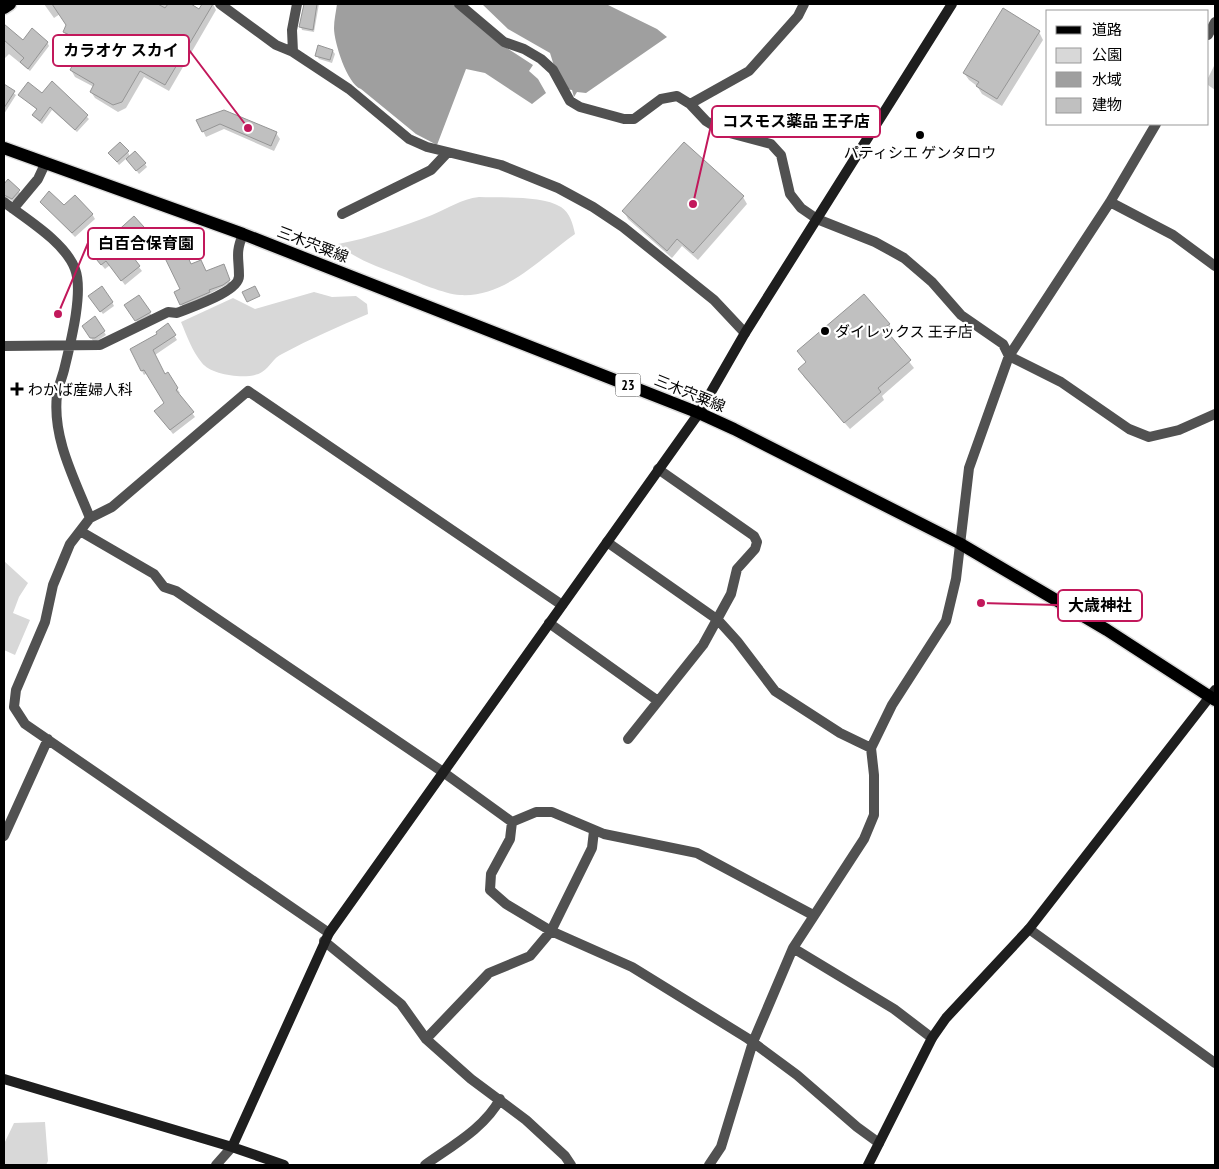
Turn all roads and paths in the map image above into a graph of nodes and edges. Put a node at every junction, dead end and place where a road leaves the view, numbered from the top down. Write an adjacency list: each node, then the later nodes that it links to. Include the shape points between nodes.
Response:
1 (10, 4): 7 (main road)
2 (220, 4): 10 (street, via 276,45)
3 (297, 4): 10 (street)
4 (459, 4): 11 (street, via 504,42 541,59 553,70 570,101 580,107 634,119 661,99 677,96)
5 (804, 4): 11 (street, via 798,16 749,71)
6 (952, 4): 20 (street)
7 (4, 8)
8 (1215, 22): 9 (street)
9 (1209, 33)
10 (292, 52): 14 (street, via 349,89 409,139)
11 (690, 104): 20 (street, via 706,121 722,131 771,144 781,155 790,194 801,208)
12 (1155, 125): 17 (street)
13 (4, 148): 15 (main road, 三木宍粟線 / 23)
14 (447, 153): 19 (street, via 431,170); 23 (street, via 501,165 558,188 593,207 714,300)
15 (45, 164): 18 (street, via 38,179); 21 (main road, 三木宍粟線 / 23)
16 (4, 202): 18 (street)
17 (1110, 202): 22 (street, via 1174,235); 26 (street)
18 (13, 209): 25 (street, via 64,251 75,268 79,286)
19 (342, 214)
20 (818, 219): 23 (street); 26 (street, via 875,242 904,258 932,282 961,315 1003,344)
21 (242, 234): 25 (street, via 236,251 239,279 233,289 177,313 168,312 100,345); 27 (main road, 三木宍粟線 / 23)
22 (1215, 266)
23 (745, 333): 27 (street)
24 (4, 346): 25 (street)
25 (68, 347): 30 (street, via 57,395 58,423 63,450)
26 (1009, 356): 28 (street, via 1061,382 1129,429 1149,437 1179,430); 33 (street, via 969,468)
27 (699, 413): 29 (street); 33 (main road, 三木宍粟線 / 23)
28 (1215, 414)
29 (658, 470): 32 (street); 35 (street, via 754,536 757,542 755,549 737,569 731,594)
30 (90, 518): 31 (street); 34 (street, via 112,507 248,391)
31 (80, 531): 39 (street, via 70,544 53,585 45,622 16,690 14,707 25,724); 42 (street, via 154,574 164,587 176,591)
32 (607, 542): 34 (street); 35 (street)
33 (959, 543): 37 (main road, 三木宍粟線 / 23); 41 (street, via 956,578 946,621 892,705)
34 (562, 605): 36 (street)
35 (718, 620): 38 (street, via 704,645); 41 (street, via 775,691 840,733)
36 (549, 623): 38 (street); 42 (street)
37 (1214, 695): 47 (street)
38 (658, 701): 40 (street)
39 (48, 739): 45 (street); 49 (street)
40 (628, 740)
41 (870, 748): 46 (street, via 874,815 864,839)
42 (443, 772): 43 (street); 49 (street)
43 (512, 822): 44 (street, via 536,812 552,812); 48 (street, via 510,839 491,874 490,890 506,904)
44 (594, 831): 46 (street, via 697,853); 48 (street, via 592,848)
45 (4, 836)
46 (813, 915): 50 (street)
47 (1029, 929): 52 (street, via 946,1018); 54 (street)
48 (551, 931): 51 (street, via 530,956 488,972); 53 (street, via 632,966)
49 (326, 937): 51 (street, via 402,1004); 58 (street)
50 (792, 948): 52 (street, via 894,1009); 53 (street)
51 (426, 1038): 56 (street, via 471,1079)
52 (932, 1038): 57 (street)
53 (753, 1042): 57 (street); 63 (street, via 722,1147)
54 (1215, 1063)
55 (4, 1079): 58 (street)
56 (500, 1099): 61 (street, via 494,1111); 62 (street, via 565,1156)
57 (879, 1143): 64 (street)
58 (232, 1147): 59 (street); 60 (street)
59 (216, 1165)
60 (284, 1165)
61 (425, 1165)
62 (571, 1165)
63 (709, 1165)
64 (868, 1165)

